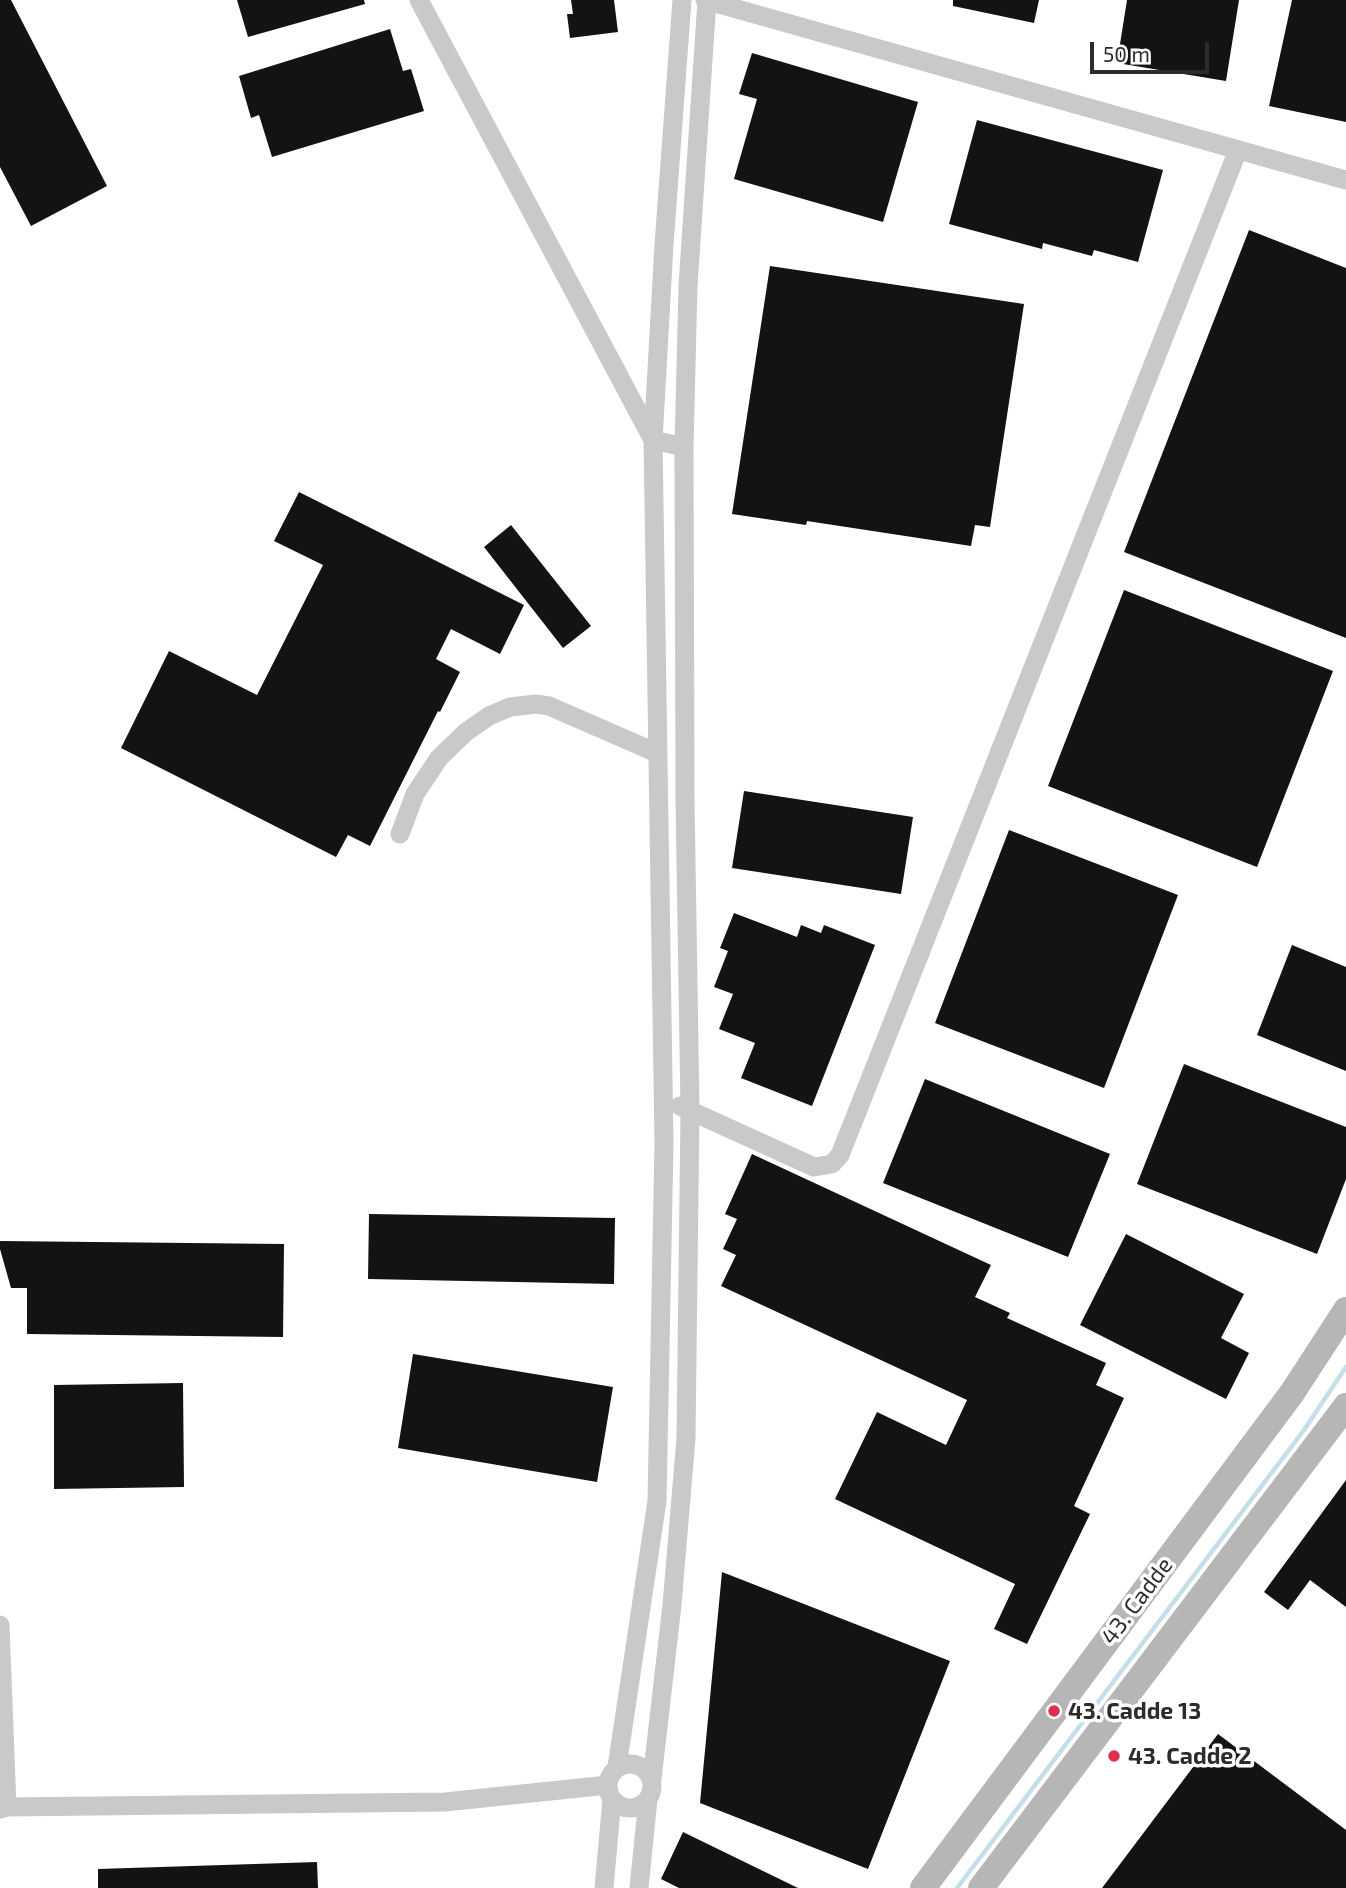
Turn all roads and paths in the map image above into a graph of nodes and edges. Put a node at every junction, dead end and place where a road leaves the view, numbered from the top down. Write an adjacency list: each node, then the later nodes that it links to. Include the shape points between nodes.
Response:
1 (419, 0): 6 (street)
2 (682, 0): 6 (street)
3 (706, 0): 4 (street); 7 (street, via 688,286)
4 (1238, 150): 5 (street); 11 (street, via 840,1154 832,1164 814,1167)
5 (1346, 180)
6 (653, 440): 7 (street); 8 (street)
7 (684, 447): 11 (street)
8 (657, 753): 9 (street, via 549,706 510,707 466,732 439,758 415,794); 10 (street)
9 (400, 834)
10 (663, 1101): 11 (street); 15 (street, via 657,1502)
11 (690, 1110): 16 (street, via 686,1438)
12 (1346, 1311): 22 (main road, 43. Cadde, via 1292,1393)
13 (1346, 1406): 23 (main road)
14 (0, 1625): 19 (street)
15 (617, 1767): 16 (street, via 638,1764); 17 (street)
16 (652, 1779): 18 (street)
17 (610, 1792): 18 (street, via 617,1804 630,1808); 19 (street, via 445,1802); 20 (street)
18 (648, 1799): 21 (street)
19 (2, 1806)
20 (604, 1888)
21 (639, 1888)
22 (923, 1888)
23 (981, 1888)

